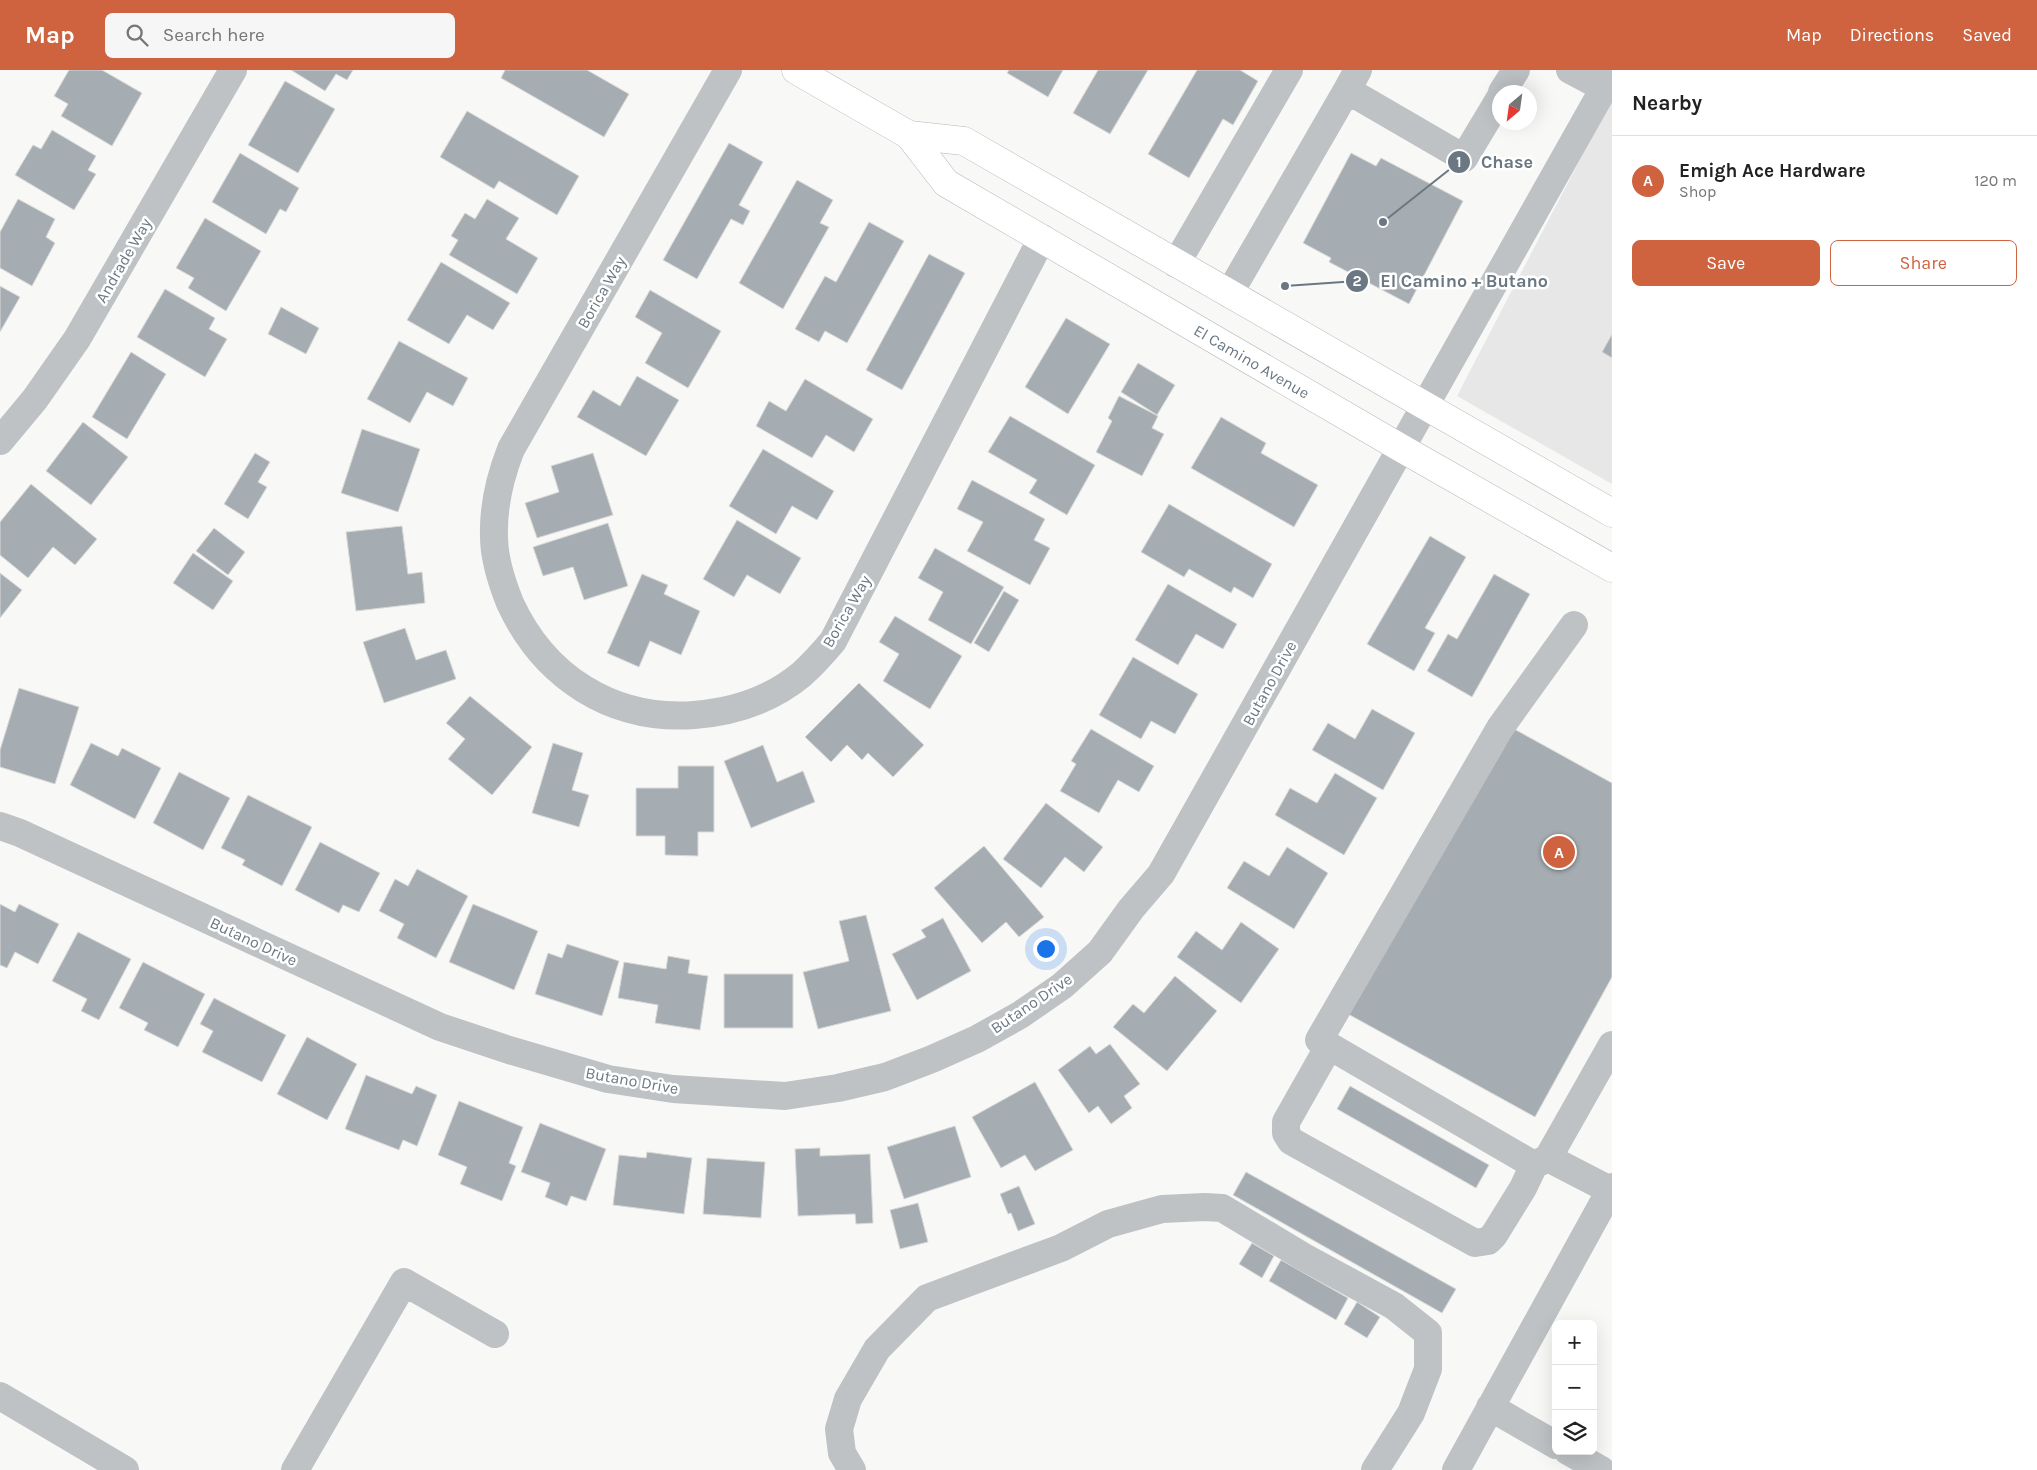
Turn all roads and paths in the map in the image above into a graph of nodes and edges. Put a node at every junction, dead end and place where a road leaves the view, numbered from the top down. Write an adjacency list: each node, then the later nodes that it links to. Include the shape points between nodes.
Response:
1 (233, 70): 16 (street, Andrade Way, via 77,339)
2 (728, 70): 12 (street, Borica Way, via 511,449 497,493 494,538 502,584 521,626 549,662 592,693 649,714 718,713 769,695 818,659 833,641)
3 (796, 70): 11 (main road, El Camino Avenue)
4 (1290, 70): 13 (street)
5 (1516, 70): 9 (street)
6 (1570, 70): 8 (street)
7 (1352, 80): 10 (street, via 1464,158); 14 (street)
8 (1608, 81): 15 (street, Butano Drive)
9 (1506, 85)
10 (1492, 111)
11 (909, 135): 12 (main road, El Camino Avenue, via 946,183); 13 (main road, El Camino Avenue, via 964,141)
12 (1042, 238): 17 (main road, El Camino Avenue)
13 (1176, 264): 14 (main road, El Camino Avenue)
14 (1229, 294): 15 (main road, El Camino Avenue)
15 (1424, 406): 17 (street, Butano Drive); 18 (main road, El Camino Avenue)
16 (0, 441)
17 (1401, 448): 19 (main road, El Camino Avenue); 21 (street, Butano Drive, via 1161,874 1100,952 1062,986 1020,1015 968,1043 885,1077 785,1096 673,1090 608,1079 440,1027)
18 (1612, 513)
19 (1612, 568)
20 (1574, 625): 23 (street, via 1500,728 1319,1040)
21 (0, 826)
22 (1612, 1045): 24 (street)
23 (1329, 1046): 24 (street); 24 (street, via 1286,1122 1286,1133 1291,1141 1475,1243 1488,1241 1494,1235)
24 (1541, 1162): 25 (street)
25 (1611, 1189): 28 (street)
26 (495, 1334): 32 (street, via 404,1282)
27 (0, 1396): 31 (street)
28 (1490, 1407): 29 (street); 35 (street)
29 (1552, 1442)
30 (1575, 1455): 36 (street)
31 (125, 1470)
32 (296, 1470)
33 (852, 1470): 34 (street, via 842,1453 839,1428 848,1399 877,1348 927,1298 1061,1248 1108,1224 1162,1209 1205,1207 1222,1208 1394,1306 1428,1333 1428,1368 1411,1413)
34 (1376, 1470)
35 (1456, 1470)
36 (1601, 1470)

